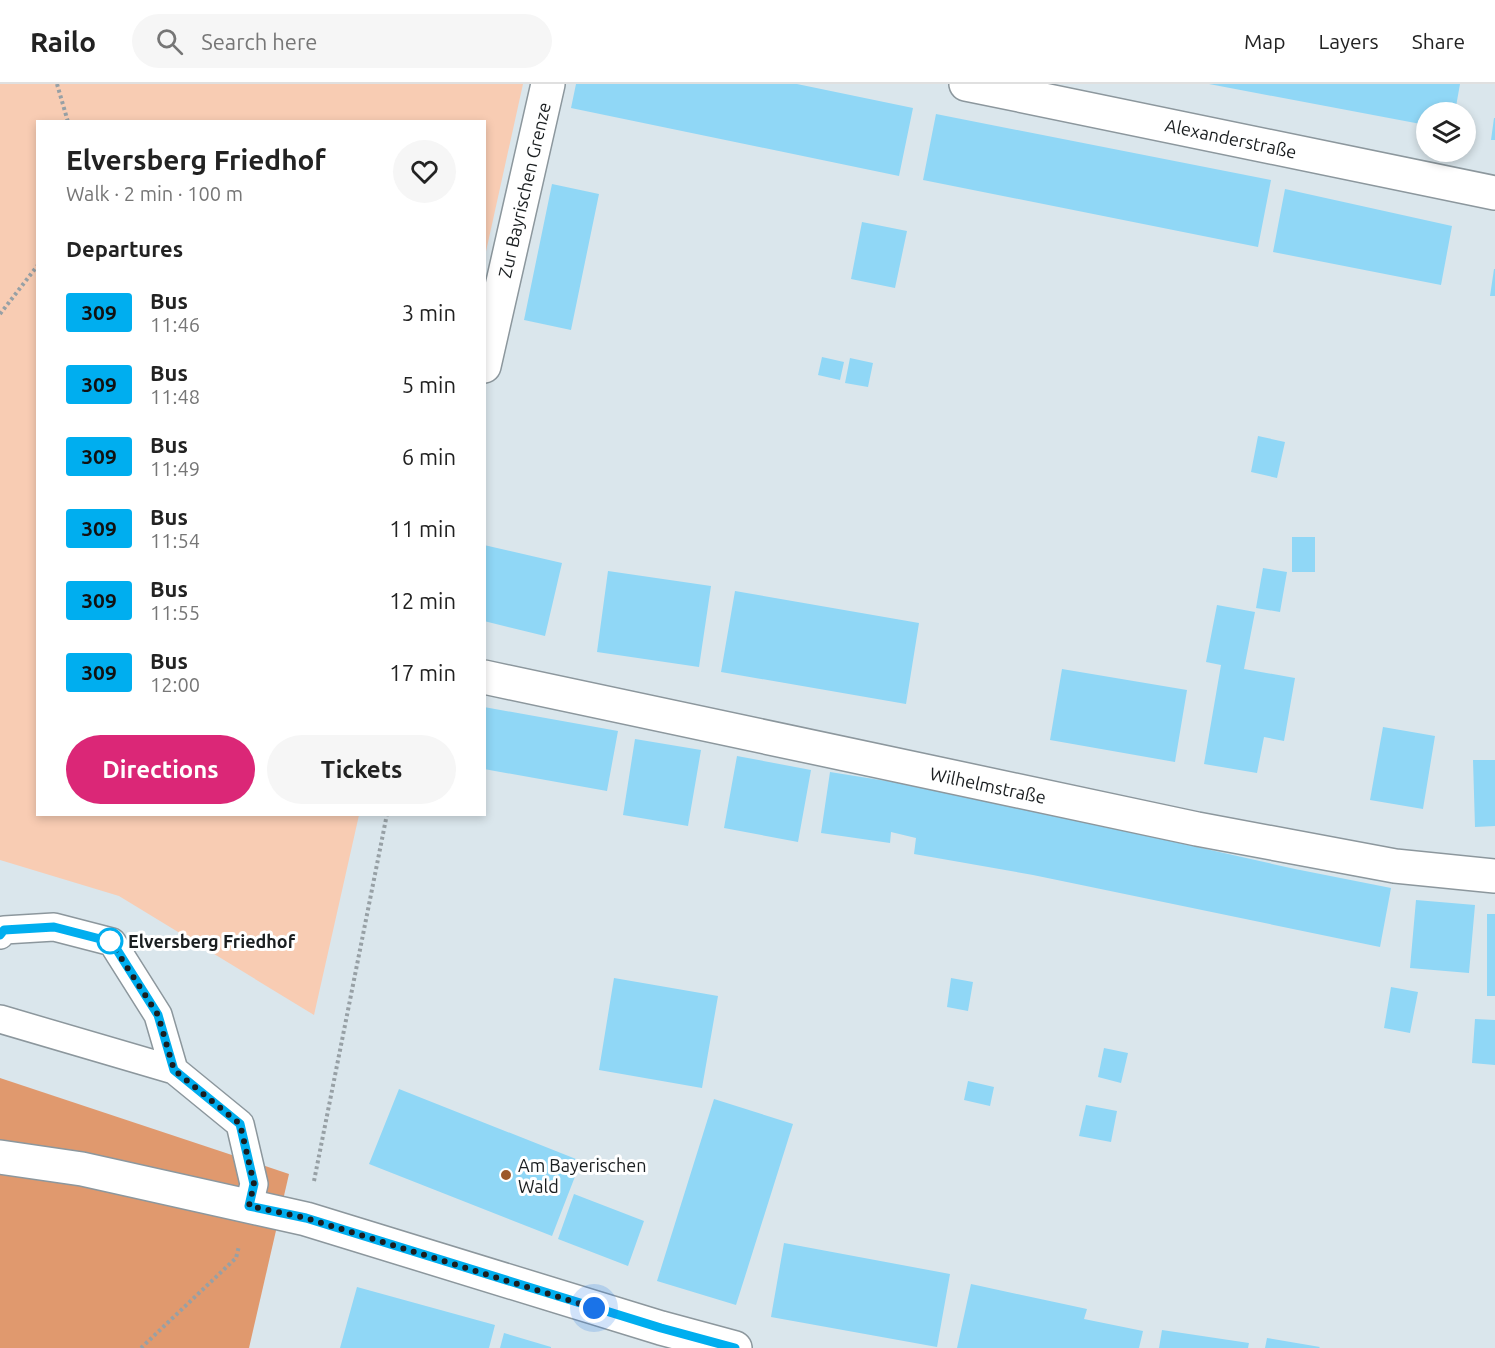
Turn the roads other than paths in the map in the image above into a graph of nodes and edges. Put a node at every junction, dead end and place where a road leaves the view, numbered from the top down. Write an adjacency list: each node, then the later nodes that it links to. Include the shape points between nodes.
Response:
1 (549, 84): 4 (street, Zur Bayrischen Grenze)
2 (966, 84): 3 (street, Alexanderstraße)
3 (1495, 193)
4 (486, 357)
5 (486, 677): 6 (street, Wilhelmstraße, via 1197,829 1395,866)
6 (1495, 876)
7 (0, 935): 9 (lane, via 4,930 54,927 112,942 158,1015)
8 (0, 1019): 9 (lane)
9 (174, 1070): 11 (lane, via 240,1124 254,1184)
10 (0, 1158): 11 (street, via 82,1169)
11 (249, 1206): 12 (street, via 306,1218)
12 (735, 1348)

